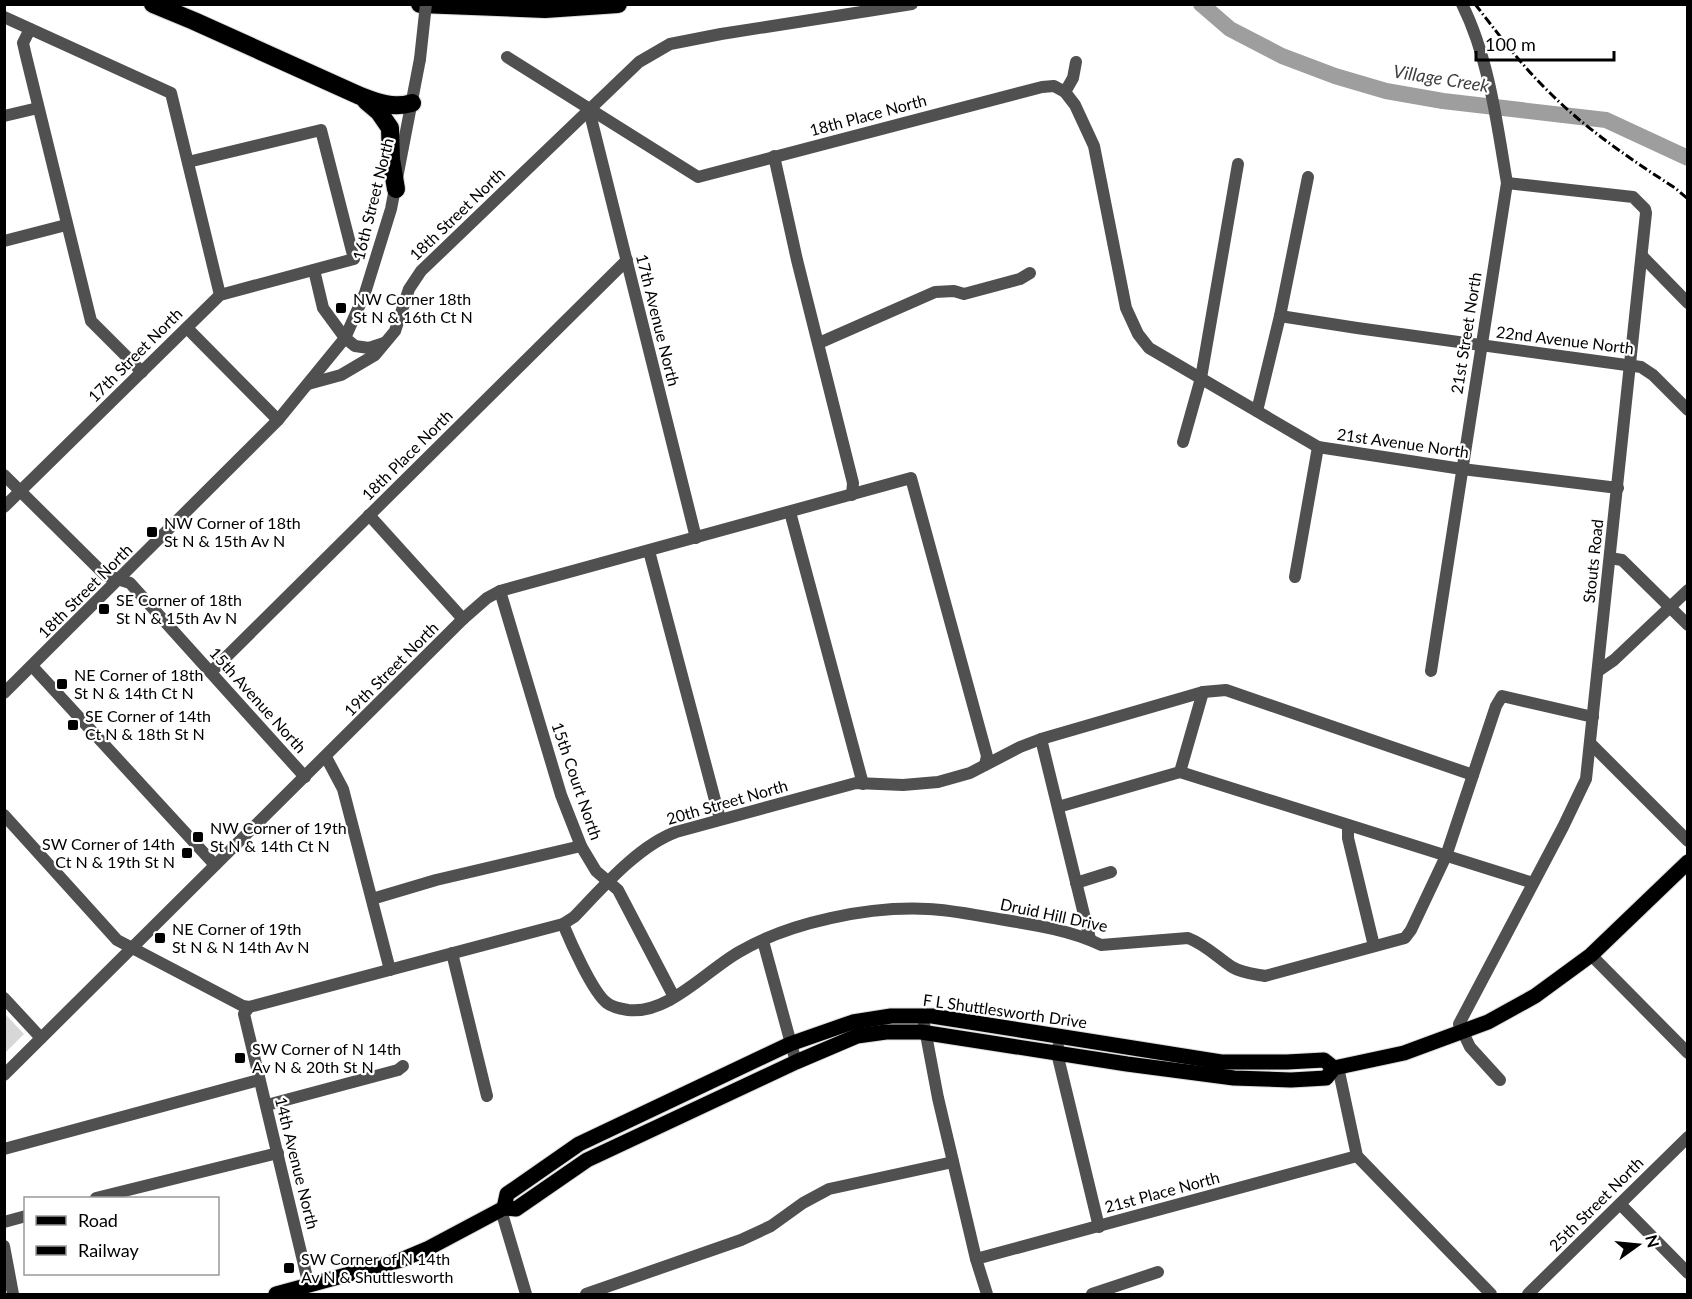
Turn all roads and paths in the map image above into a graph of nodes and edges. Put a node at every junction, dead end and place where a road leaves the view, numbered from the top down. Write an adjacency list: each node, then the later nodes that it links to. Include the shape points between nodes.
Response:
1 (153, 4): 12 (highway)
2 (420, 4): 4 (highway, via 545,9)
3 (426, 4): 13 (street, 16th Street North, bridge)
4 (618, 4)
5 (912, 4): 15 (street, 18th Street North, via 670,44 639,62)
6 (1462, 4): 21 (street, 21st Street North, via 1484,60)
7 (4, 17): 8 (street)
8 (30, 29): 14 (street, via 23,43); 18 (street, via 171,93)
9 (507, 57): 15 (street, 18th Place North)
10 (1076, 62): 11 (street)
11 (1065, 92): 17 (street, 18th Place North, via 1054,86 1042,87); 39 (street, 21st Avenue North, via 1094,146 1126,308 1143,342)
12 (358, 95): 13 (highway, via 385,105); 22 (highway, via 379,112 390,128)
13 (412, 103): 22 (street, 16th Street North)
14 (38, 108): 16 (street); 23 (street)
15 (589, 110): 17 (street, 18th Place North, via 698,177); 26 (street, 17th Avenue North); 34 (street, 18th Street North, via 421,271 409,289 395,331)
16 (4, 116)
17 (774, 156): 35 (street)
18 (188, 162): 27 (street, via 321,130 354,259); 29 (street)
19 (1238, 164): 39 (street)
20 (1308, 177): 31 (street)
21 (1507, 183): 25 (street, Stouts Road, via 1636,199 1646,209); 36 (street, 21st Street North)
22 (396, 189): 33 (street, 16th Street North, via 376,261)
23 (66, 225): 24 (street); 38 (street, via 92,321)
24 (4, 241)
25 (1642, 257): 30 (street); 37 (street, Stouts Road)
26 (627, 260): 53 (street, 18th Place North); 54 (street, 17th Avenue North)
27 (314, 270): 29 (street); 33 (street, via 323,308)
28 (1030, 273): 35 (street, via 964,294 935,292)
29 (220, 295): 32 (street, 17th Street North)
30 (1688, 303)
31 (1280, 316): 36 (street, 22nd Avenue North); 42 (street)
32 (187, 328): 38 (street, 17th Street North); 43 (street)
33 (345, 338): 34 (street, via 355,346 369,348); 40 (street, 16th Street North)
34 (385, 343): 40 (street, 18th Street North, via 375,355 341,375)
35 (819, 343): 50 (street, via 853,483)
36 (1480, 346): 37 (street, 22nd Avenue North); 46 (street, 21st Street North)
37 (1631, 364): 41 (street, 22nd Avenue North, via 1653,375); 48 (street, Stouts Road)
38 (142, 372): 49 (street, 17th Street North)
39 (1201, 378): 42 (street, 21st Avenue North); 44 (street)
40 (308, 384): 43 (street, 18th Street North)
41 (1688, 410)
42 (1257, 411): 45 (street, 21st Avenue North)
43 (278, 420): 58 (street, 18th Street North)
44 (1183, 442)
45 (1318, 447): 46 (street, 21st Avenue North); 57 (street)
46 (1462, 469): 48 (street, 21st Avenue North); 65 (street, 21st Street North)
47 (4, 475): 49 (street, 15th Avenue North)
48 (1618, 488): 56 (street, Stouts Road)
49 (21, 491): 51 (street, 17th Street North); 58 (street, 15th Avenue North, via 105,575)
50 (852, 495): 52 (street, 19th Street North); 74 (street, 19th Street North, via 911,478 987,756)
51 (4, 507)
52 (790, 513): 54 (street, 19th Street North); 78 (street)
53 (369, 515): 62 (street); 67 (street, 18th Place North)
54 (696, 538): 55 (street, 19th Street North)
55 (649, 551): 60 (street, 19th Street North); 81 (street)
56 (1610, 558): 61 (street, via 1622,560); 66 (street, Stouts Road)
57 (1295, 577)
58 (120, 579): 64 (street, 18th Street North); 67 (street, 15th Avenue North, via 130,583)
59 (1688, 590): 61 (street)
60 (500, 591): 62 (street, 19th Street North); 84 (street, 15th Court North)
61 (1670, 607): 63 (street); 66 (street)
62 (463, 619): 73 (street, 19th Street North)
63 (1688, 626)
64 (32, 666): 69 (street, 18th Street North); 87 (street)
65 (1431, 671)
66 (1598, 671): 70 (street, Stouts Road)
67 (211, 672): 77 (street, 15th Avenue North)
68 (1203, 692): 71 (street, 20th Street North); 75 (street); 76 (street, 20th Street North, via 1226,690)
69 (4, 693)
70 (1593, 717): 72 (street, Stouts Road); 76 (street, Druid Hill Drive, via 1502,696)
71 (1041, 739): 74 (street, 20th Street North); 79 (street)
72 (1590, 743): 83 (street); 91 (street, Stouts Road, via 1586,779)
73 (326, 757): 77 (street, 19th Street North); 92 (street, 15th Avenue North, via 343,789)
74 (985, 765): 78 (street, 20th Street North, via 938,782)
75 (1180, 772): 79 (street); 82 (street)
76 (1473, 775): 85 (street, Druid Hill Drive)
77 (306, 777): 87 (street, 19th Street North)
78 (863, 784): 81 (street, 20th Street North)
79 (1058, 807): 90 (street)
80 (4, 815): 97 (street, via 117,940)
81 (720, 819): 89 (street, 20th Street North, via 666,836)
82 (1348, 826): 85 (street); 96 (street)
83 (1688, 841)
84 (580, 846): 89 (street, 15th Court North, via 596,871); 92 (street)
85 (1446, 856): 91 (street); 96 (street, Druid Hill Drive, via 1405,938)
86 (1688, 862): 99 (main road, F L Shuttlesworth Drive)
87 (215, 865): 97 (street, 19th Street North)
88 (1111, 872): 90 (street)
89 (609, 881): 93 (street, 20th Street North); 101 (street, 15th Court North, via 618,890)
90 (1076, 883): 94 (street)
91 (1533, 883): 105 (street, Stouts Road, via 1459,1024)
92 (372, 899): 100 (street, 15th Avenue North)
93 (563, 924): 98 (street, 20th Street North); 101 (street, Druid Hill Drive, via 606,1003 640,1010)
94 (1090, 939): 95 (street, Druid Hill Drive, via 1023,923 931,909 897,908 815,921); 96 (street, Druid Hill Drive, via 1101,945 1188,938 1233,968 1265,976)
95 (763, 941): 101 (street, Druid Hill Drive, via 740,951); 109 (street)
96 (1374, 946)
97 (132, 948): 103 (street); 108 (street, 19th Street North)
98 (452, 953): 100 (street, 20th Street North); 118 (street)
99 (1591, 955): 105 (main road, F L Shuttlesworth Drive, via 1535,996 1488,1022); 111 (street)
100 (390, 970): 103 (street, 20th Street North)
101 (674, 997)
102 (4, 998): 108 (street)
103 (249, 1007): 116 (street, 14th Avenue North, via 244,1014)
104 (924, 1016): 106 (street); 107 (main road, F L Shuttlesworth Drive); 109 (main road, F L Shuttlesworth Drive, via 853,1022)
105 (1460, 1031): 114 (main road, F L Shuttlesworth Drive, via 1404,1053); 117 (street)
106 (924, 1032): 110 (main road, F L Shuttlesworth Drive); 112 (main road, F L Shuttlesworth Drive, via 857,1036); 124 (street)
107 (1059, 1036): 110 (street); 114 (main road, F L Shuttlesworth Drive, via 1221,1062 1324,1060)
108 (41, 1038): 115 (street, 19th Street North)
109 (790, 1044): 112 (street); 127 (main road, F L Shuttlesworth Drive, via 579,1144 507,1194)
110 (1057, 1053): 114 (main road, F L Shuttlesworth Drive, via 1263,1080 1326,1078); 130 (street)
111 (1688, 1053)
112 (796, 1062): 127 (main road, F L Shuttlesworth Drive, via 587,1160 516,1209)
113 (403, 1066): 119 (street)
114 (1336, 1067): 123 (street)
115 (4, 1075)
116 (259, 1080): 119 (street, 14th Avenue North); 121 (street)
117 (1500, 1080)
118 (487, 1096)
119 (267, 1105): 122 (street, 14th Avenue North)
120 (1688, 1137): 126 (street, 25th Street North)
121 (4, 1149)
122 (278, 1153): 125 (street); 135 (street, 14th Avenue North)
123 (1357, 1156): 130 (street, 21st Place North); 142 (street)
124 (953, 1162): 132 (street); 139 (street, via 829,1189 741,1240)
125 (100, 1197)
126 (1620, 1204): 134 (street); 143 (street, 25th Street North)
127 (503, 1209): 135 (main road, F L Shuttlesworth Drive, via 428,1249); 138 (street)
128 (24, 1217): 129 (street)
129 (4, 1222)
130 (1099, 1227): 132 (street, 21st Place North)
131 (4, 1246): 136 (street)
132 (976, 1259): 140 (street)
133 (1158, 1272): 141 (street)
134 (1688, 1273)
135 (309, 1286): 137 (main road, F L Shuttlesworth Drive)
136 (13, 1294)
137 (276, 1294)
138 (526, 1294)
139 (586, 1294)
140 (987, 1294)
141 (1092, 1294)
142 (1491, 1294)
143 (1528, 1294)

